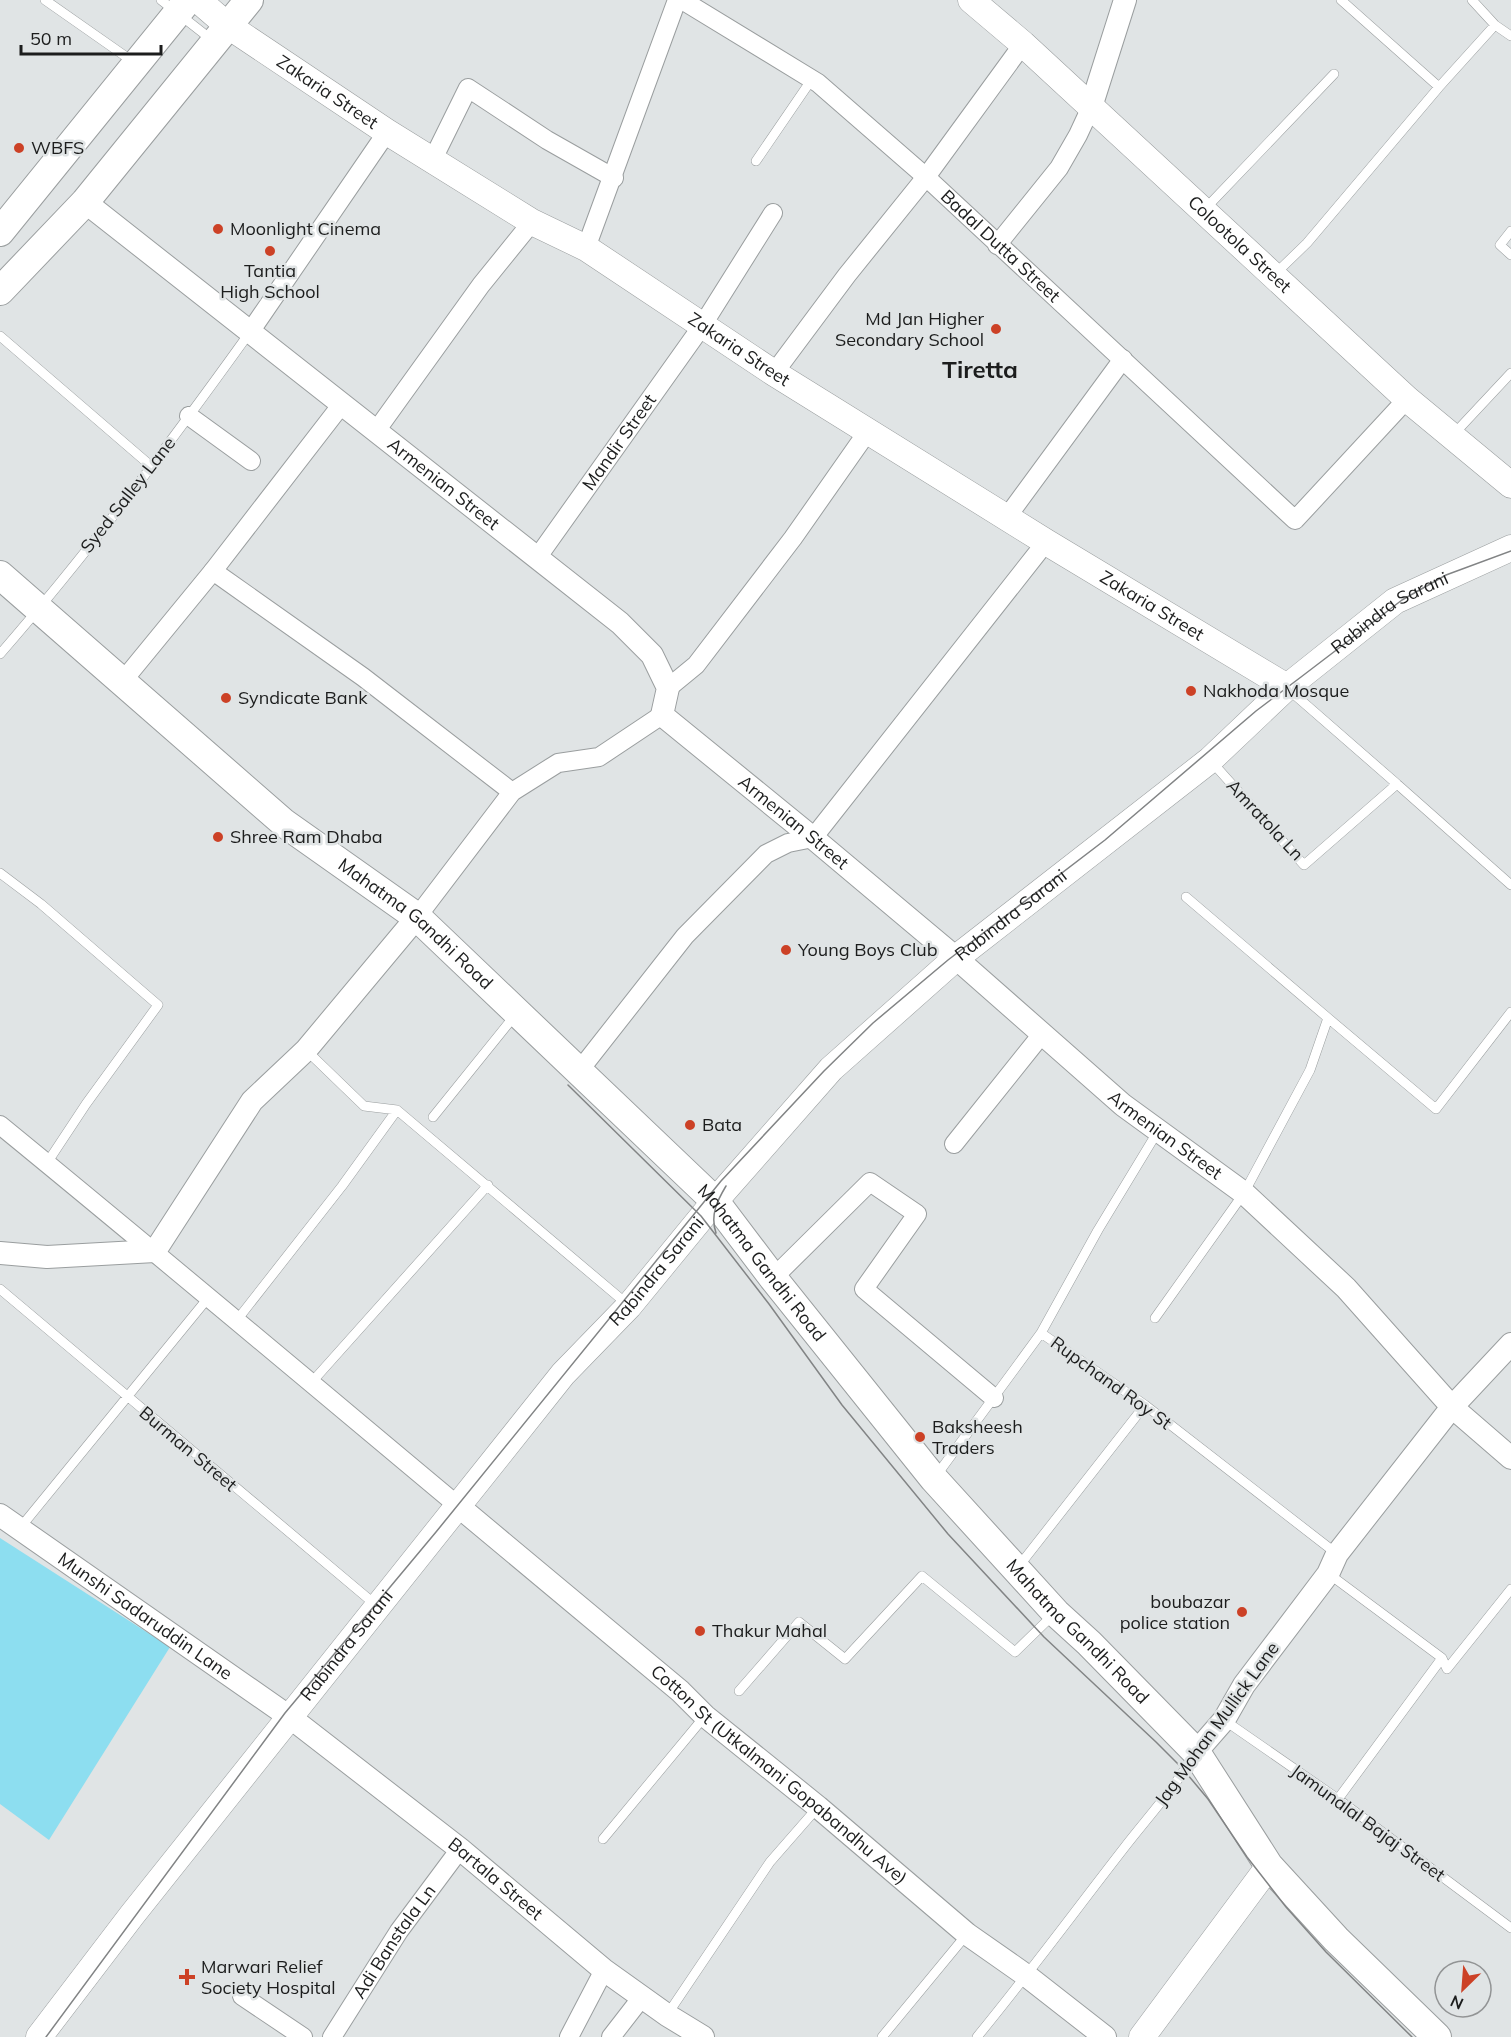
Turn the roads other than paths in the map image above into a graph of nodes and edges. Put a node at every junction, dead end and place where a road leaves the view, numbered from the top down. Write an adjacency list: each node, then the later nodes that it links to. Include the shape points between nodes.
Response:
1 (45, 0): 13 (lane)
2 (249, 0): 10 (main road)
3 (679, 0): 15 (street, Badal Dutta Street); 22 (street)
4 (971, 0): 12 (main road, Colootola Street)
5 (1125, 0): 17 (street)
6 (1341, 0): 16 (lane)
7 (1472, 0): 9 (lane)
8 (181, 3): 10 (main road, Zakaria Street); 13 (main road)
9 (1495, 25): 11 (lane); 16 (lane)
10 (220, 33): 18 (main road, Zakaria Street); 23 (main road)
11 (1511, 36)
12 (1023, 44): 17 (main road, Colootola Street); 21 (street)
13 (137, 64): 28 (main road)
14 (1334, 74): 24 (lane)
15 (812, 78): 20 (lane); 21 (street, Badal Dutta Street)
16 (1439, 87): 32 (lane, via 1307,243)
17 (1091, 107): 24 (main road, Colootola Street); 29 (street, via 1059,168)
18 (387, 132): 19 (main road, Zakaria Street); 35 (street)
19 (433, 159): 22 (street, via 468,88); 26 (main road, Zakaria Street)
20 (756, 161)
21 (926, 177): 29 (street, Badal Dutta Street); 38 (street)
22 (614, 178): 30 (street)
23 (85, 202): 33 (main road); 35 (street, Armenian Street)
24 (1202, 211): 32 (main road, Colootola Street)
25 (773, 213): 34 (street, Mandir Street)
26 (532, 222): 30 (main road, Zakaria Street); 43 (street)
27 (1511, 231): 31 (lane, via 1500,245)
28 (0, 232)
29 (997, 245): 37 (street, Badal Dutta Street)
30 (586, 248): 34 (main road, Zakaria Street)
31 (1511, 255)
32 (1274, 275): 40 (main road, Colootola Street)
33 (0, 291)
34 (702, 326): 38 (main road, Zakaria Street); 52 (street, Mandir Street)
35 (250, 332): 41 (street, Armenian Street); 42 (lane, Syed Salley Lane)
36 (0, 336): 47 (lane)
37 (1123, 359): 40 (street, Badal Dutta Street, via 1295,520); 49 (street)
38 (774, 373): 44 (main road, Zakaria Street)
39 (1511, 373): 45 (lane)
40 (1407, 399): 45 (main road, Colootola Street)
41 (342, 404): 43 (street, Armenian Street); 53 (street)
42 (189, 416): 46 (street); 47 (lane, Syed Salley Lane)
43 (376, 430): 52 (street, Armenian Street)
44 (868, 430): 49 (main road, Zakaria Street); 59 (street, via 793,538 696,665)
45 (1453, 436): 48 (main road, Colootola Street)
46 (251, 461)
47 (151, 466): 55 (lane, Syed Salley Lane)
48 (1511, 485)
49 (1007, 517): 50 (main road, Zakaria Street)
50 (1046, 542): 58 (main road, Zakaria Street); 64 (street)
51 (1511, 548): 58 (main road, Rabindra Sarani, via 1395,601)
52 (537, 558): 59 (street, Armenian Street, via 620,623 652,655)
53 (213, 571): 57 (street); 63 (street, via 363,677)
54 (0, 574): 55 (main road, Mahatma Gandhi Road)
55 (40, 609): 56 (lane, Syed Salley Lane); 57 (main road, Mahatma Gandhi Road)
56 (0, 654)
57 (122, 682): 68 (main road, Mahatma Gandhi Road, via 284,823)
58 (1287, 687): 61 (main road, Rabindra Sarani); 62 (lane)
59 (668, 688): 60 (street)
60 (662, 716): 63 (street, via 599,757 558,763); 64 (street, Armenian Street)
61 (1210, 760): 62 (lane, Amratola Ln, via 1304,865); 69 (main road, Rabindra Sarani)
62 (1397, 784): 66 (lane)
63 (512, 792): 68 (street)
64 (813, 838): 69 (street, Armenian Street); 75 (street, via 788,843 766,854 685,936)
65 (0, 873): 81 (lane, via 158,1005)
66 (1511, 885)
67 (1186, 897): 72 (lane)
68 (417, 917): 70 (main road, Mahatma Gandhi Road); 74 (street)
69 (956, 958): 73 (street, Armenian Street); 84 (main road, Rabindra Sarani, via 831,1069)
70 (517, 1012): 75 (main road, Mahatma Gandhi Road); 77 (lane)
71 (1511, 1012): 72 (lane, via 1436,1109)
72 (1328, 1018): 83 (lane, via 1310,1070)
73 (1042, 1034): 79 (street, Armenian Street); 80 (street)
74 (306, 1050): 76 (lane, via 364,1106); 85 (street, via 252,1101)
75 (579, 1071): 84 (main road, Mahatma Gandhi Road)
76 (397, 1110): 82 (lane); 92 (lane)
77 (433, 1117)
78 (0, 1125): 81 (street)
79 (1158, 1131): 83 (street, Armenian Street); 93 (lane, Rupchand Roy St)
80 (954, 1144)
81 (47, 1163): 85 (street)
82 (488, 1185): 90 (lane); 95 (lane)
83 (1244, 1193): 91 (lane); 99 (street, Armenian Street, via 1346,1288)
84 (715, 1201): 87 (main road, Mahatma Gandhi Road); 90 (main road, Rabindra Sarani)
85 (155, 1251): 86 (street, via 47,1257); 89 (street)
86 (0, 1253)
87 (773, 1278): 97 (street, via 870,1182 917,1214 864,1289); 101 (main road, Mahatma Gandhi Road)
88 (0, 1289): 96 (lane, Burman Street)
89 (208, 1298): 92 (street); 96 (lane)
90 (629, 1306): 102 (main road, Rabindra Sarani, via 563,1374)
91 (1155, 1318)
92 (237, 1320): 95 (street)
93 (1041, 1333): 97 (lane); 98 (lane, Rupchand Roy St)
94 (1511, 1344): 99 (street, Jag Mohan Mullick Lane)
95 (311, 1383): 102 (street)
96 (128, 1398): 104 (lane); 108 (lane, Burman Street)
97 (994, 1398): 101 (lane)
98 (1144, 1405): 105 (lane, Rupchand Roy St); 106 (lane)
99 (1452, 1407): 100 (street, Armenian Street); 105 (street, Jag Mohan Mullick Lane)
100 (1511, 1458)
101 (934, 1479): 106 (main road, Mahatma Gandhi Road)
102 (458, 1505): 108 (main road, Rabindra Sarani); 112 (street, Cotton St (Utkalmani Gopabandhu Ave))
103 (0, 1515): 104 (street, Munshi Sadaruddin Lane)
104 (20, 1528): 113 (street, Munshi Sadaruddin Lane)
105 (1333, 1564): 110 (lane, Rupchand Roy St); 114 (street, Jag Mohan Mullick Lane, via 1244,1685)
106 (1016, 1570): 109 (main road, Mahatma Gandhi Road)
107 (1511, 1589): 110 (lane, via 1447,1669)
108 (378, 1608): 113 (main road, Rabindra Sarani)
109 (1056, 1612): 111 (lane, via 1015,1652 922,1576 844,1659 799,1622); 115 (main road, Mahatma Gandhi Road)
110 (1442, 1658): 116 (lane)
111 (739, 1691)
112 (705, 1716): 117 (street, Cotton St (Utkalmani Gopabandhu Ave)); 118 (lane)
113 (291, 1718): 119 (street, Bartala Street); 129 (main road, Rabindra Sarani)
114 (1224, 1720): 115 (street, Jag Mohan Mullick Lane); 116 (lane, Jamunalal Bajaj Street)
115 (1196, 1752): 120 (main road, Mahatma Gandhi Road); 124 (lane, Jag Mohan Mullick Lane)
116 (1338, 1799): 121 (lane, Jamunalal Bajaj Street)
117 (818, 1807): 122 (street, Cotton St (Utkalmani Gopabandhu Ave)); 127 (lane, via 770,1862)
118 (603, 1839)
119 (460, 1849): 123 (street, Bartala Street); 131 (street, Adi Banstala Ln, via 399,1930)
120 (1269, 1866): 137 (main road); 138 (main road, Mahatma Gandhi Road, via 1336,1940)
121 (1511, 1928)
122 (967, 1934): 124 (street, Cotton St (Utkalmani Gopabandhu Ave)); 134 (lane)
123 (604, 1970): 126 (street, Bartala Street); 132 (street)
124 (1027, 1976): 135 (lane, Jag Mohan Mullick Lane); 136 (street, Cotton St (Utkalmani Gopabandhu Ave))
125 (243, 1996): 130 (street)
126 (642, 1997): 127 (street, Bartala Street); 133 (street)
127 (667, 2015): 128 (street, Bartala Street)
128 (695, 2035)
129 (39, 2037)
130 (303, 2037)
131 (332, 2037)
132 (569, 2037)
133 (611, 2037)
134 (882, 2037)
135 (977, 2037)
136 (1105, 2037)
137 (1142, 2037)
138 (1437, 2037)

